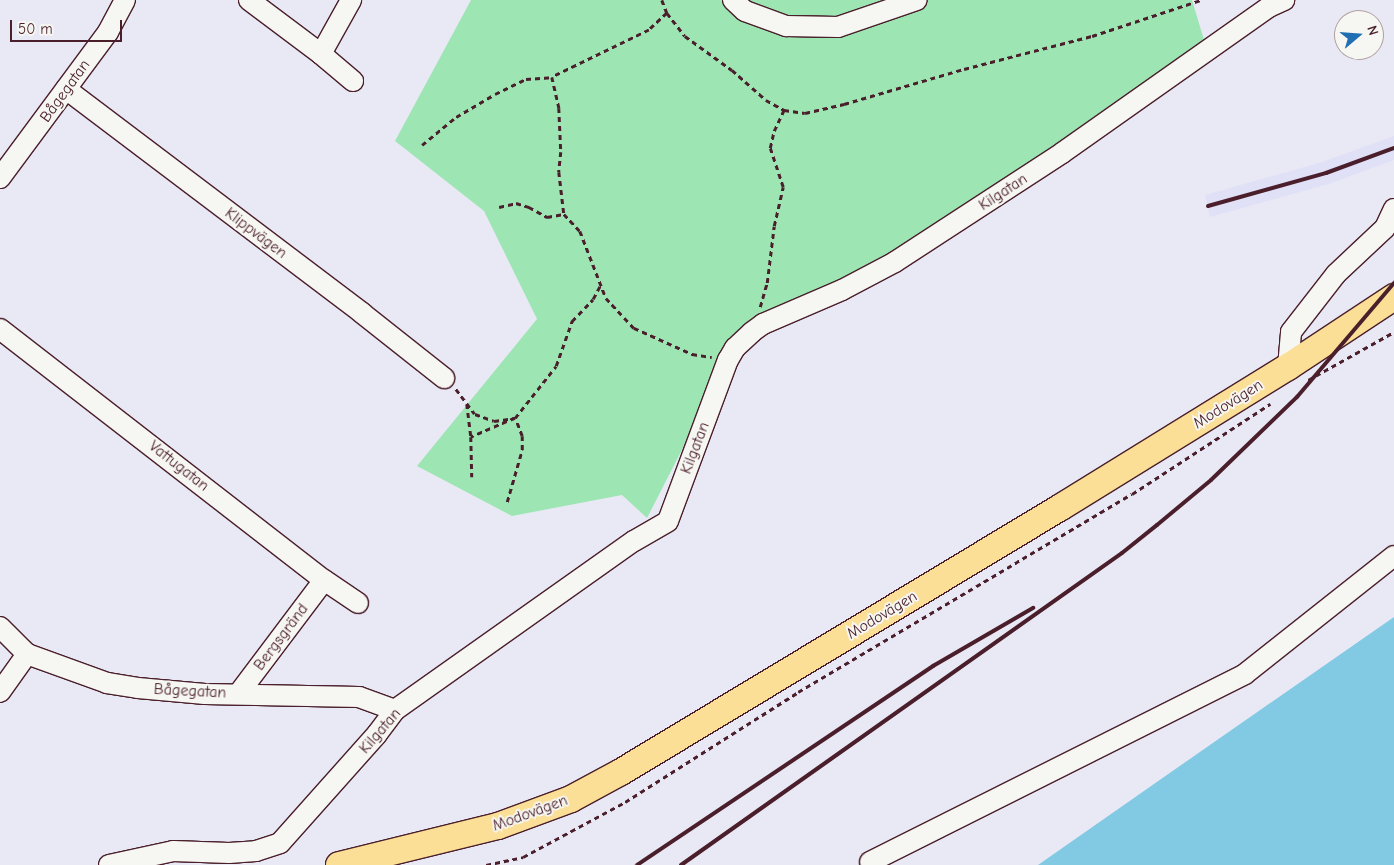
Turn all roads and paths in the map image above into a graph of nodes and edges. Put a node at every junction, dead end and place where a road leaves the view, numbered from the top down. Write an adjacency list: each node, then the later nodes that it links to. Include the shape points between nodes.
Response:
1 (125, 0): 13 (street, Bågegatan, via 108,32)
2 (249, 0): 10 (street)
3 (351, 0): 10 (street)
4 (662, 0): 9 (path)
5 (733, 0): 6 (street, via 745,11 786,26 838,27)
6 (918, 0)
7 (1201, 0): 14 (path, via 1092,36 844,104 805,113)
8 (1284, 0): 23 (street, Kilgatan, via 1269,7 1062,153 895,262)
9 (668, 13): 11 (path, via 650,30); 14 (path, via 685,36 766,100)
10 (321, 54): 12 (street)
11 (552, 77): 15 (path, via 526,79 495,94 456,118); 19 (path, via 559,108 559,172)
12 (353, 80)
13 (66, 89): 16 (street, Bågegatan); 27 (street, Klippvägen)
14 (784, 110): 23 (path, via 770,148 783,187 774,226 767,284)
15 (422, 145)
16 (0, 178)
17 (499, 207): 19 (path, via 516,204 547,217)
18 (1394, 209): 26 (street, via 1385,228 1336,274 1291,332)
19 (564, 214): 20 (path, via 580,231)
20 (600, 286): 25 (path, via 606,298 634,328 692,354); 30 (path, via 593,299 572,321 556,366)
21 (1394, 297): 26 (main road, Modovägen)
22 (0, 329): 35 (street, Vattugatan)
23 (752, 332): 25 (street, Kilgatan)
24 (1394, 332): 26 (path)
25 (728, 360): 41 (street, Kilgatan, via 668,521 634,541)
26 (1297, 374): 44 (main road, Modovägen, via 571,799 498,826)
27 (444, 378): 29 (path)
28 (1273, 402): 45 (path, via 1132,494 798,692 625,802 523,857)
29 (467, 403): 30 (path, via 475,414 494,421); 31 (path)
30 (514, 418): 31 (path); 33 (path, via 522,436 522,450)
31 (471, 437): 32 (path)
32 (472, 477)
33 (507, 502)
34 (1394, 556): 42 (street, via 1245,674)
35 (324, 580): 36 (street, Vattugatan); 40 (street, Bergsgränd)
36 (358, 603)
37 (0, 627): 38 (street, Bågegatan)
38 (27, 654): 39 (street); 40 (street, Bågegatan, via 107,682 138,688 205,694)
39 (0, 692)
40 (238, 693): 41 (street, Bågegatan, via 359,697)
41 (395, 710): 43 (street, Kilgatan, via 280,843 256,852 173,851)
42 (870, 862)
43 (109, 865)
44 (340, 865)
45 (486, 865)

